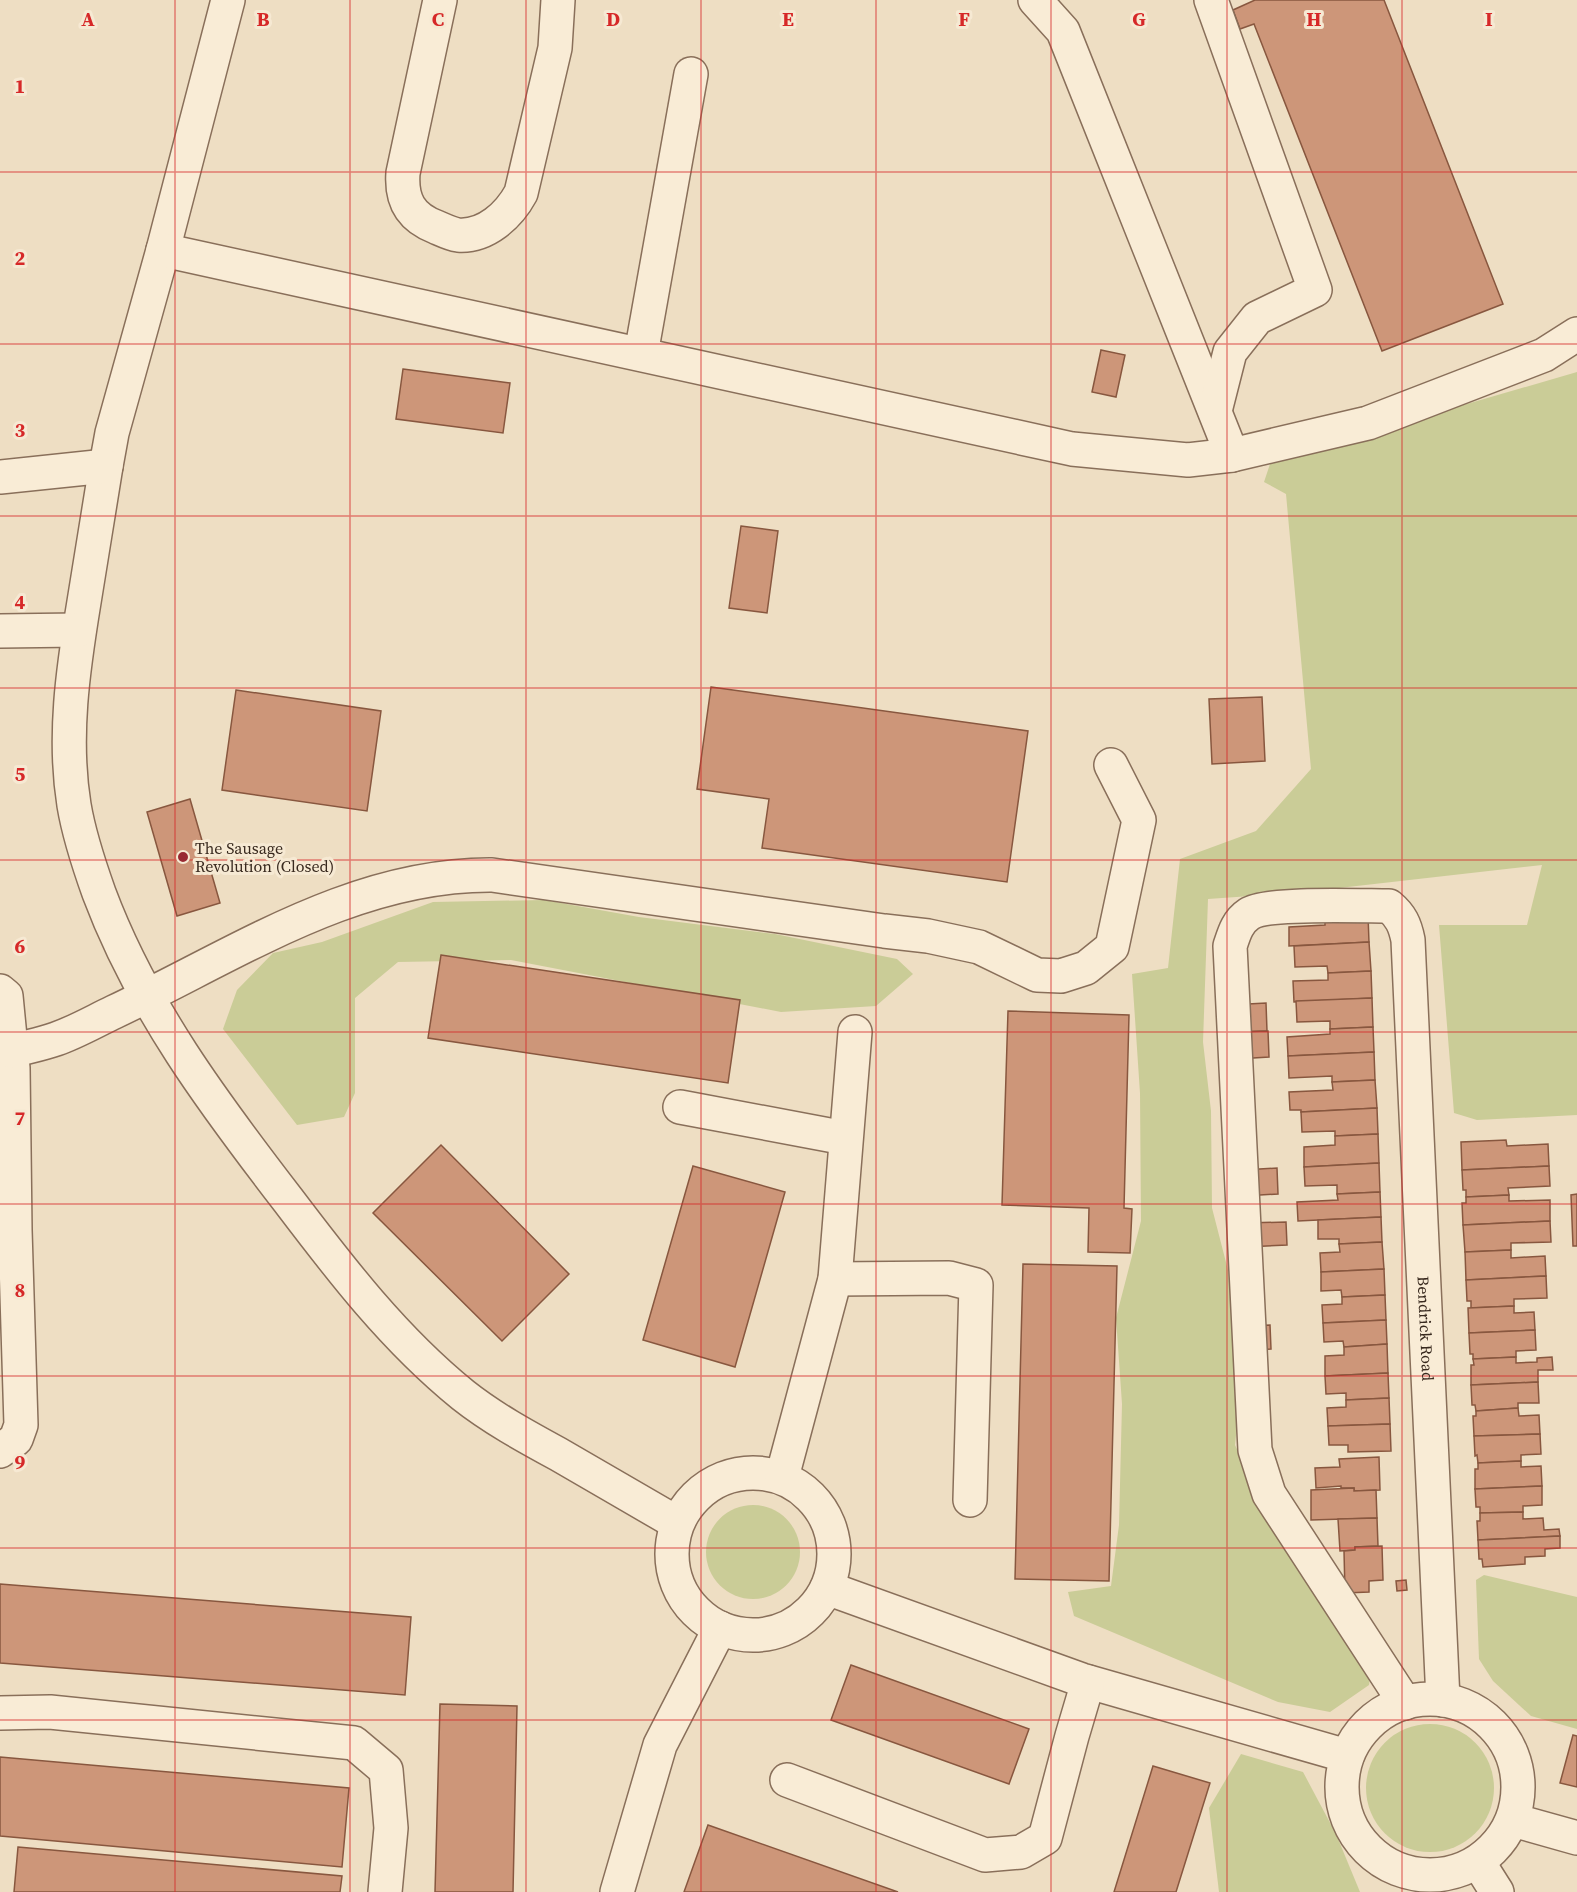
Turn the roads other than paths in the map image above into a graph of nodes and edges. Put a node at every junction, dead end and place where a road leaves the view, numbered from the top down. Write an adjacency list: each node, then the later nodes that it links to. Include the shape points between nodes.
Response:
1 (228, 0): 7 (street)
2 (440, 0): 3 (street, via 402,190 406,204 416,215 459,235 488,228 504,218 521,193 555,48)
3 (558, 0)
4 (1035, 0): 10 (street, via 1063,31)
5 (1211, 0): 10 (street, via 1315,290 1257,318 1230,352)
6 (691, 74): 9 (street)
7 (163, 250): 9 (street); 12 (street)
8 (1577, 334): 11 (street, via 1544,355 1368,423)
9 (641, 354): 11 (street, via 1072,449 1188,460)
10 (1215, 411): 11 (street)
11 (1233, 455)
12 (106, 466): 13 (street); 14 (street)
13 (0, 477)
14 (79, 630): 15 (street); 18 (street, via 70,699 74,806 81,839 108,916)
15 (0, 631)
16 (1111, 765): 18 (street, via 1139,820 1123,903 1112,947 1086,968 1061,976 1037,975 980,946 928,936 492,875 469,875 376,891 346,901 271,933)
17 (0, 991): 20 (street, via 6,996)
18 (146, 996): 20 (street, via 56,1039); 27 (street, via 244,1144 372,1308 417,1354 489,1414)
19 (855, 1032): 22 (street)
20 (12, 1051): 24 (street, via 21,1425 16,1439)
21 (680, 1107): 22 (street)
22 (845, 1138): 23 (street)
23 (835, 1279): 25 (street); 26 (street, via 949,1278 976,1286)
24 (0, 1451)
25 (782, 1477): 27 (street, via 757,1472 724,1478 709,1485 691,1502); 28 (street, via 810,1495 829,1523 835,1555)
26 (970, 1500)
27 (677, 1523): 29 (street, via 672,1554 678,1584 694,1610)
28 (827, 1588): 29 (street, via 800,1620 770,1634 744,1635); 30 (street)
29 (720, 1628): 41 (street, via 660,1745)
30 (1088, 1682): 34 (street); 35 (street, via 1045,1838 1022,1852 985,1855)
31 (1443, 1700): 32 (street); 32 (street, Bendrick Road, via 1408,940 1404,924 1389,906 1291,907 1249,914 1236,927 1230,946 1255,1450 1269,1494); 36 (street, via 1472,1709 1496,1728 1509,1746 1519,1790)
32 (1405, 1702): 34 (street, via 1377,1717 1363,1730)
33 (0, 1713): 40 (street, via 50,1712 354,1743 386,1770 391,1828)
34 (1347, 1756): 39 (street, via 1342,1778 1344,1809 1351,1826)
35 (787, 1780)
36 (1513, 1820): 37 (street); 38 (street, via 1490,1853)
37 (1577, 1838)
38 (1478, 1862): 39 (street, via 1449,1874); 42 (street)
39 (1391, 1880)
40 (385, 1892)
41 (617, 1892)
42 (1497, 1892)

